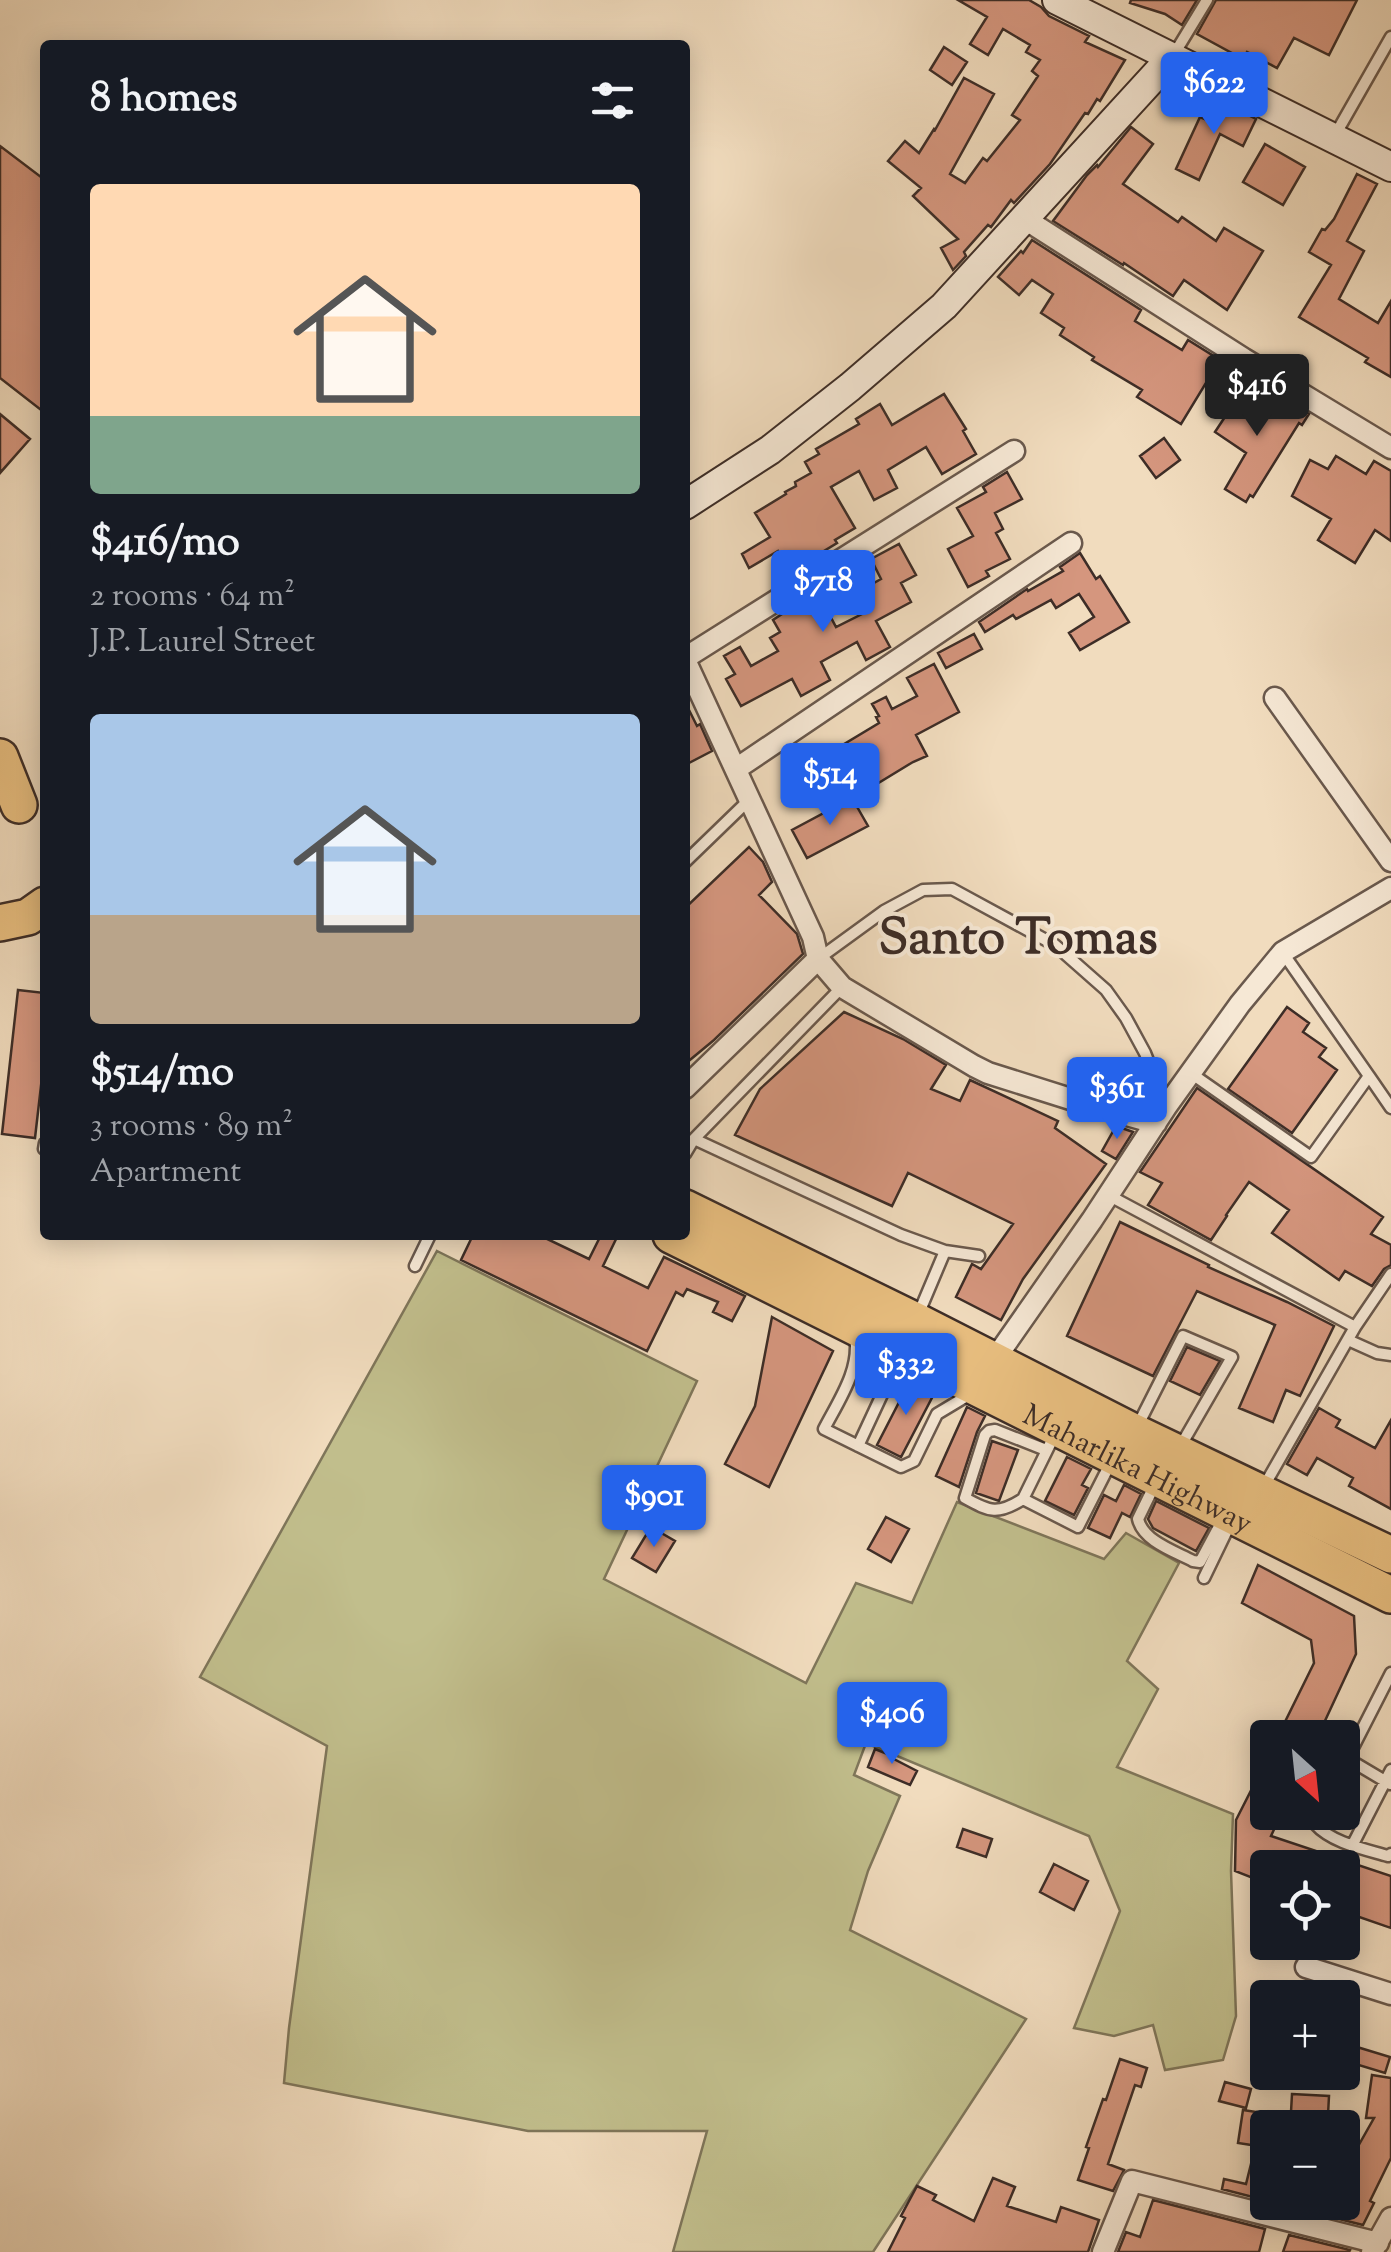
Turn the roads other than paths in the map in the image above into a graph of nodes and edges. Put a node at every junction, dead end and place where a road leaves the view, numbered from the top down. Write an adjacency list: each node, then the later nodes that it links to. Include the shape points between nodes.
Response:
1 (1057, 0): 4 (main road)
2 (1207, 0): 4 (lane)
3 (1391, 37): 5 (lane)
4 (1172, 57): 5 (main road); 7 (main road)
5 (1334, 138): 6 (main road)
6 (1391, 167)
7 (1026, 219): 8 (street); 10 (main road, via 944,306 850,387)
8 (1391, 448)
9 (1014, 451): 12 (street)
10 (690, 502)
11 (1071, 543): 16 (street)
12 (690, 656)
13 (690, 670): 16 (street)
14 (1275, 698): 20 (street)
15 (0, 757): 18 (highway)
16 (736, 769): 17 (street)
17 (750, 799): 19 (lane); 23 (street)
18 (28, 808)
19 (690, 857)
20 (1391, 861)
21 (1391, 888): 22 (street)
22 (1283, 952): 25 (street); 26 (lane)
23 (818, 959): 24 (street); 27 (street); 29 (lane, via 884,910 923,890 952,890 1056,946 1106,990 1144,1053)
24 (842, 987): 29 (street, via 988,1073); 30 (lane)
25 (1192, 1074): 26 (lane, via 1311,1156); 29 (street)
26 (1369, 1076): 28 (lane)
27 (690, 1083)
28 (1391, 1108)
29 (1161, 1115): 32 (street)
30 (694, 1140): 31 (lane); 36 (lane)
31 (690, 1146)
32 (1107, 1195): 41 (lane); 45 (street)
33 (690, 1211): 42 (highway, Maharlika Highway)
34 (428, 1240): 38 (lane)
35 (681, 1240): 40 (highway, Maharlika Highway)
36 (945, 1252): 37 (lane); 42 (lane)
37 (979, 1256)
38 (416, 1266)
39 (1391, 1274): 41 (lane)
40 (853, 1325): 42 (highway, Maharlika Highway); 48 (lane, via 852,1372 824,1429)
41 (1355, 1327): 43 (lane)
42 (909, 1336): 45 (highway, Maharlika Highway); 48 (lane)
43 (1348, 1340): 44 (lane); 51 (lane)
44 (1391, 1355)
45 (985, 1374): 46 (highway, Maharlika Highway); 47 (highway, Maharlika Highway); 48 (lane, via 938,1414 914,1461 901,1468)
46 (1052, 1439): 47 (highway, Maharlika Highway); 50 (lane); 50 (lane, via 985,1434 965,1498 999,1512)
47 (1124, 1445): 49 (highway, Maharlika Highway); 49 (lane, via 1182,1336 1232,1356); 50 (lane, via 1078,1527)
48 (858, 1446)
49 (1167, 1466): 51 (highway, Maharlika Highway); 51 (lane, via 1138,1526 1193,1561 1200,1562)
50 (1022, 1500)
51 (1242, 1503): 52 (highway, Maharlika Highway); 53 (lane); 54 (highway, Maharlika Highway)
52 (1391, 1555)
53 (1204, 1578)
54 (1391, 1596)
55 (1391, 1673): 56 (lane)
56 (1360, 1734)
57 (1391, 1770): 59 (lane)
58 (1360, 1771): 59 (lane)
59 (1388, 1784): 61 (lane)
60 (1319, 1830): 61 (lane)
61 (1352, 1846): 62 (lane)
62 (1391, 1854)
63 (1306, 1967): 64 (street)
64 (1391, 1994)
65 (1391, 2218): 66 (street)
66 (1375, 2247): 67 (street, via 1132,2180)
67 (1103, 2252)

